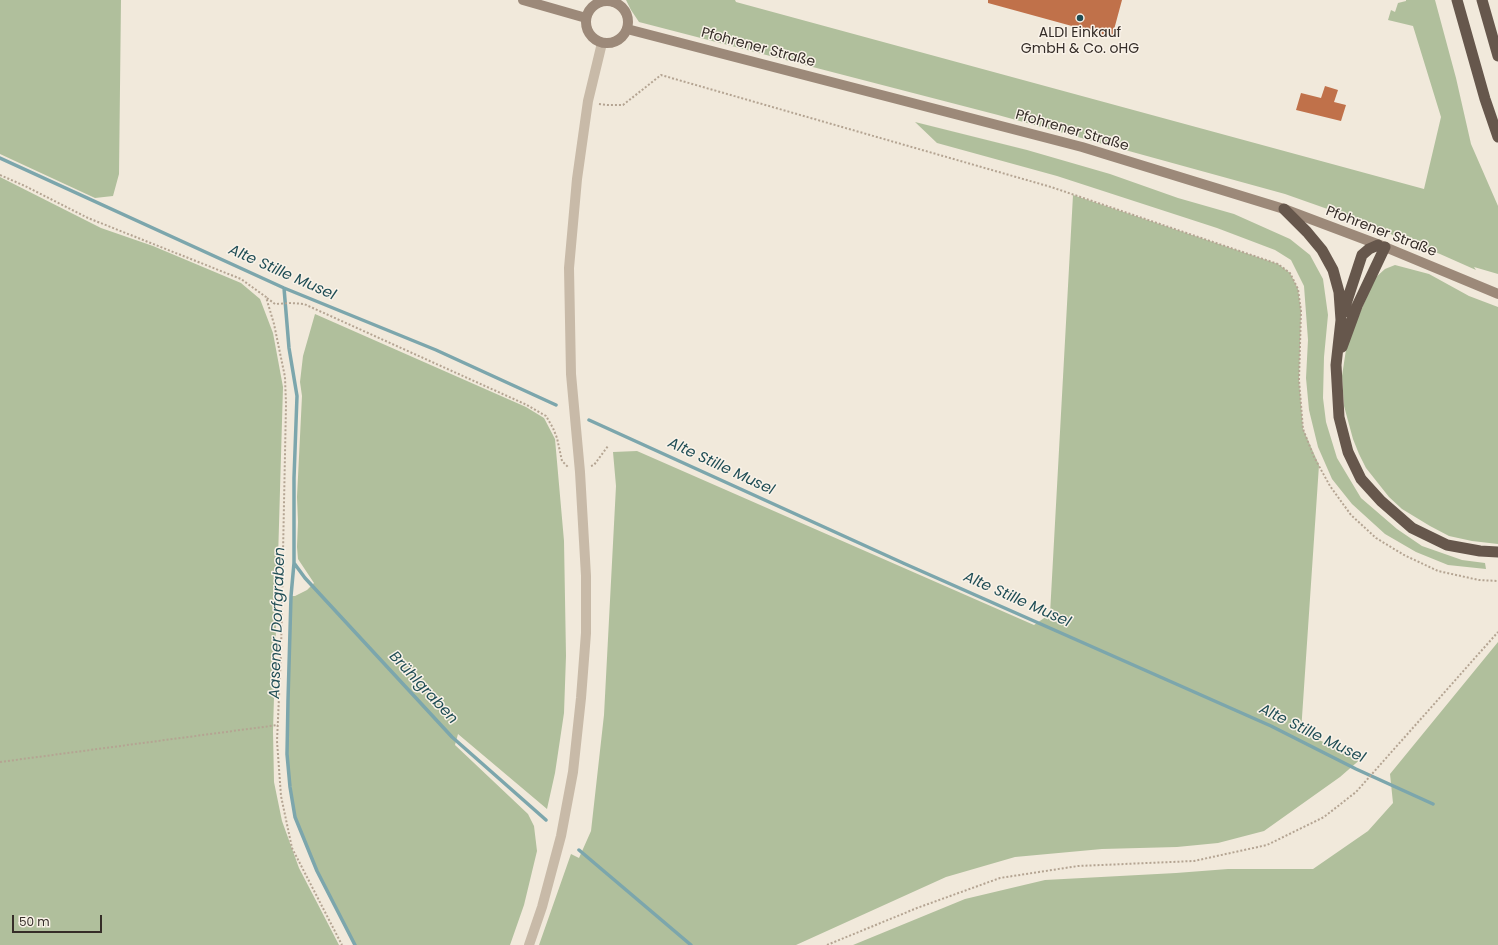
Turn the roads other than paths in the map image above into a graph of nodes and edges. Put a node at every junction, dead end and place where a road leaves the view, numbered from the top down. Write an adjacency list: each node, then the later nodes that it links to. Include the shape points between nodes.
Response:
1 (523, 0): 5 (main road)
2 (1457, 0): 9 (highway)
3 (1482, 0): 8 (highway)
4 (613, 1): 5 (main road, via 596,4); 6 (main road, via 626,12)
5 (586, 18): 7 (main road, via 587,31)
6 (627, 29): 7 (main road, via 620,39 608,44); 10 (main road, Pfohrener Straße, via 1082,147)
7 (602, 43): 16 (street, via 588,101 577,179 569,268 571,374 586,576 586,633 581,698 573,772 561,836)
8 (1498, 56)
9 (1498, 137)
10 (1284, 209): 11 (main road, Pfohrener Straße); 13 (highway, via 1307,232 1330,264 1339,292)
11 (1381, 246): 12 (main road, Pfohrener Straße); 13 (highway, via 1369,249 1362,255); 14 (highway, via 1356,306)
12 (1498, 294)
13 (1341, 320): 14 (highway)
14 (1336, 365): 15 (highway, via 1339,417 1348,452 1362,479 1381,501 1412,528 1447,544)
15 (1498, 552)
16 (529, 945)

